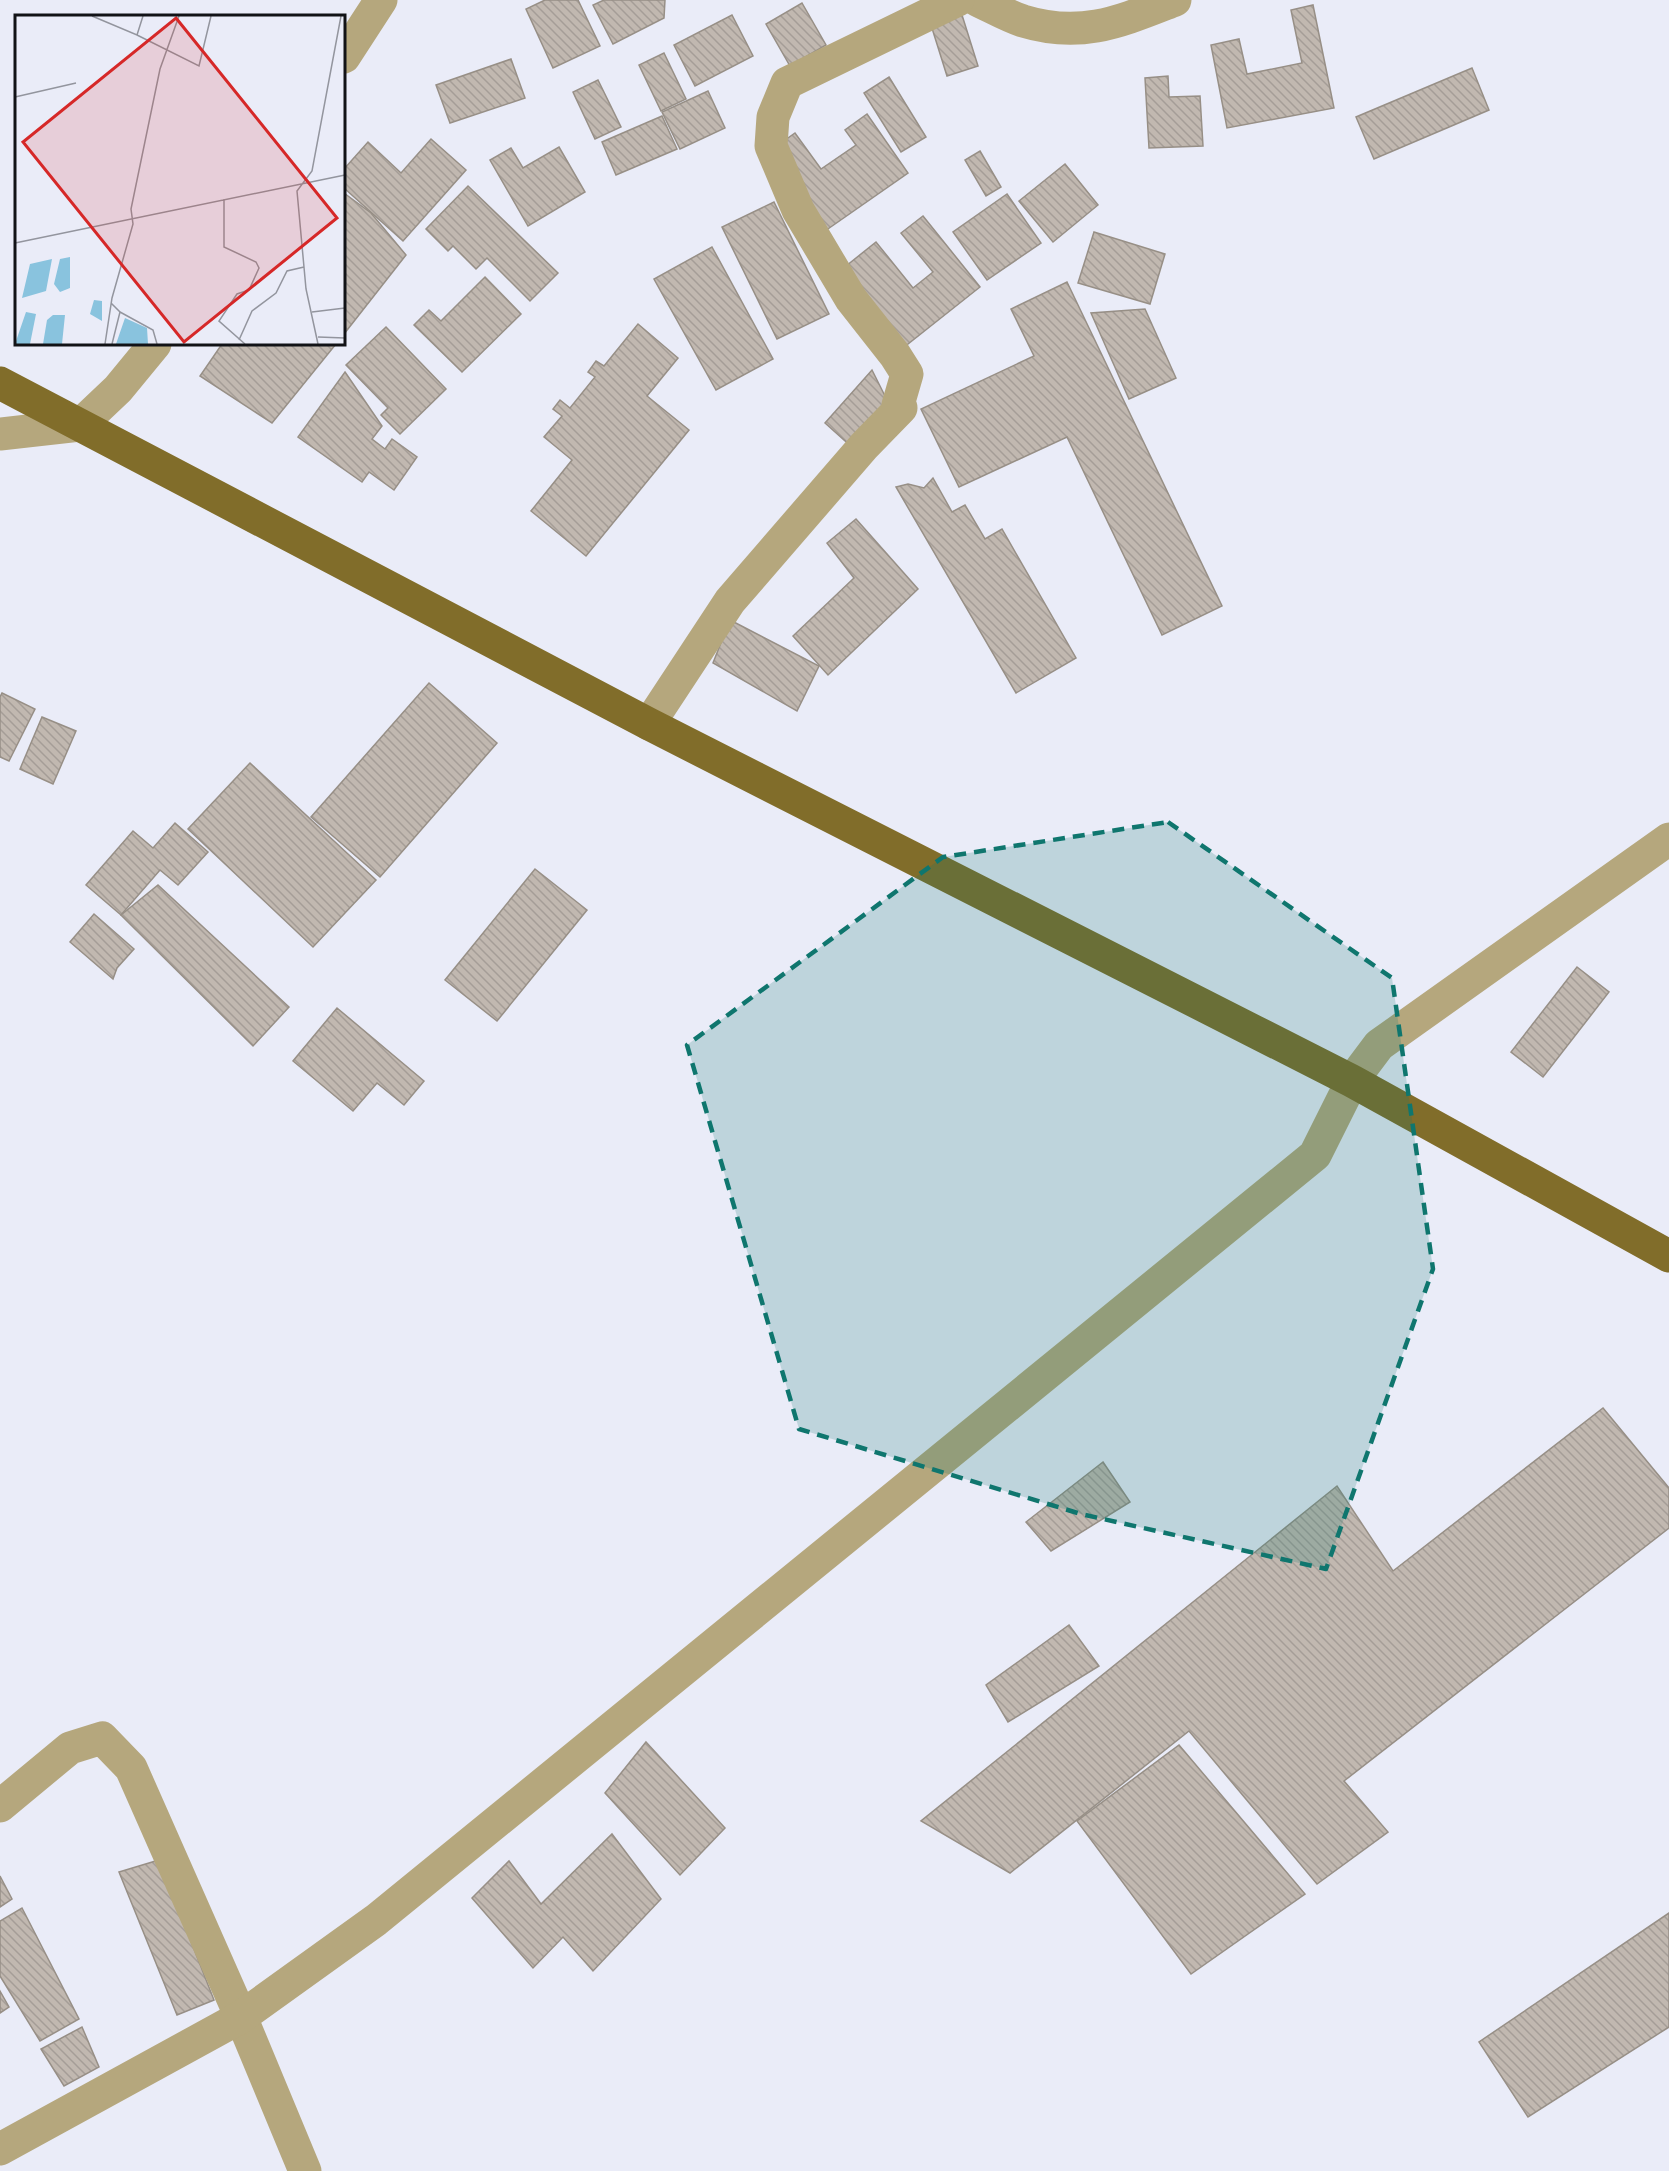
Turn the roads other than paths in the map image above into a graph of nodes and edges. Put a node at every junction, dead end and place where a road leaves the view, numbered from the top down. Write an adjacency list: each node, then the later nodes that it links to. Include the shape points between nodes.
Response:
1 (381, 0): 5 (street)
2 (958, 0): 10 (street, via 787,83 773,117 771,146 815,239 851,299 907,375 898,405 902,408 730,601)
3 (977, 0): 4 (street, via 1023,21 1071,29 1117,23)
4 (1175, 0)
5 (345, 55)
6 (154, 345): 8 (street, via 118,389)
7 (0, 383): 8 (main road)
8 (80, 425): 9 (street); 10 (main road)
9 (0, 434)
10 (649, 724): 12 (main road)
11 (1669, 839): 12 (street, via 1379,1045)
12 (1352, 1081): 13 (main road); 15 (street, via 1315,1155 376,1920)
13 (1669, 1256)
14 (0, 1806): 15 (street, via 70,1748 102,1738 131,1768)
15 (240, 2017): 16 (street); 17 (street)
16 (0, 2149)
17 (305, 2171)

